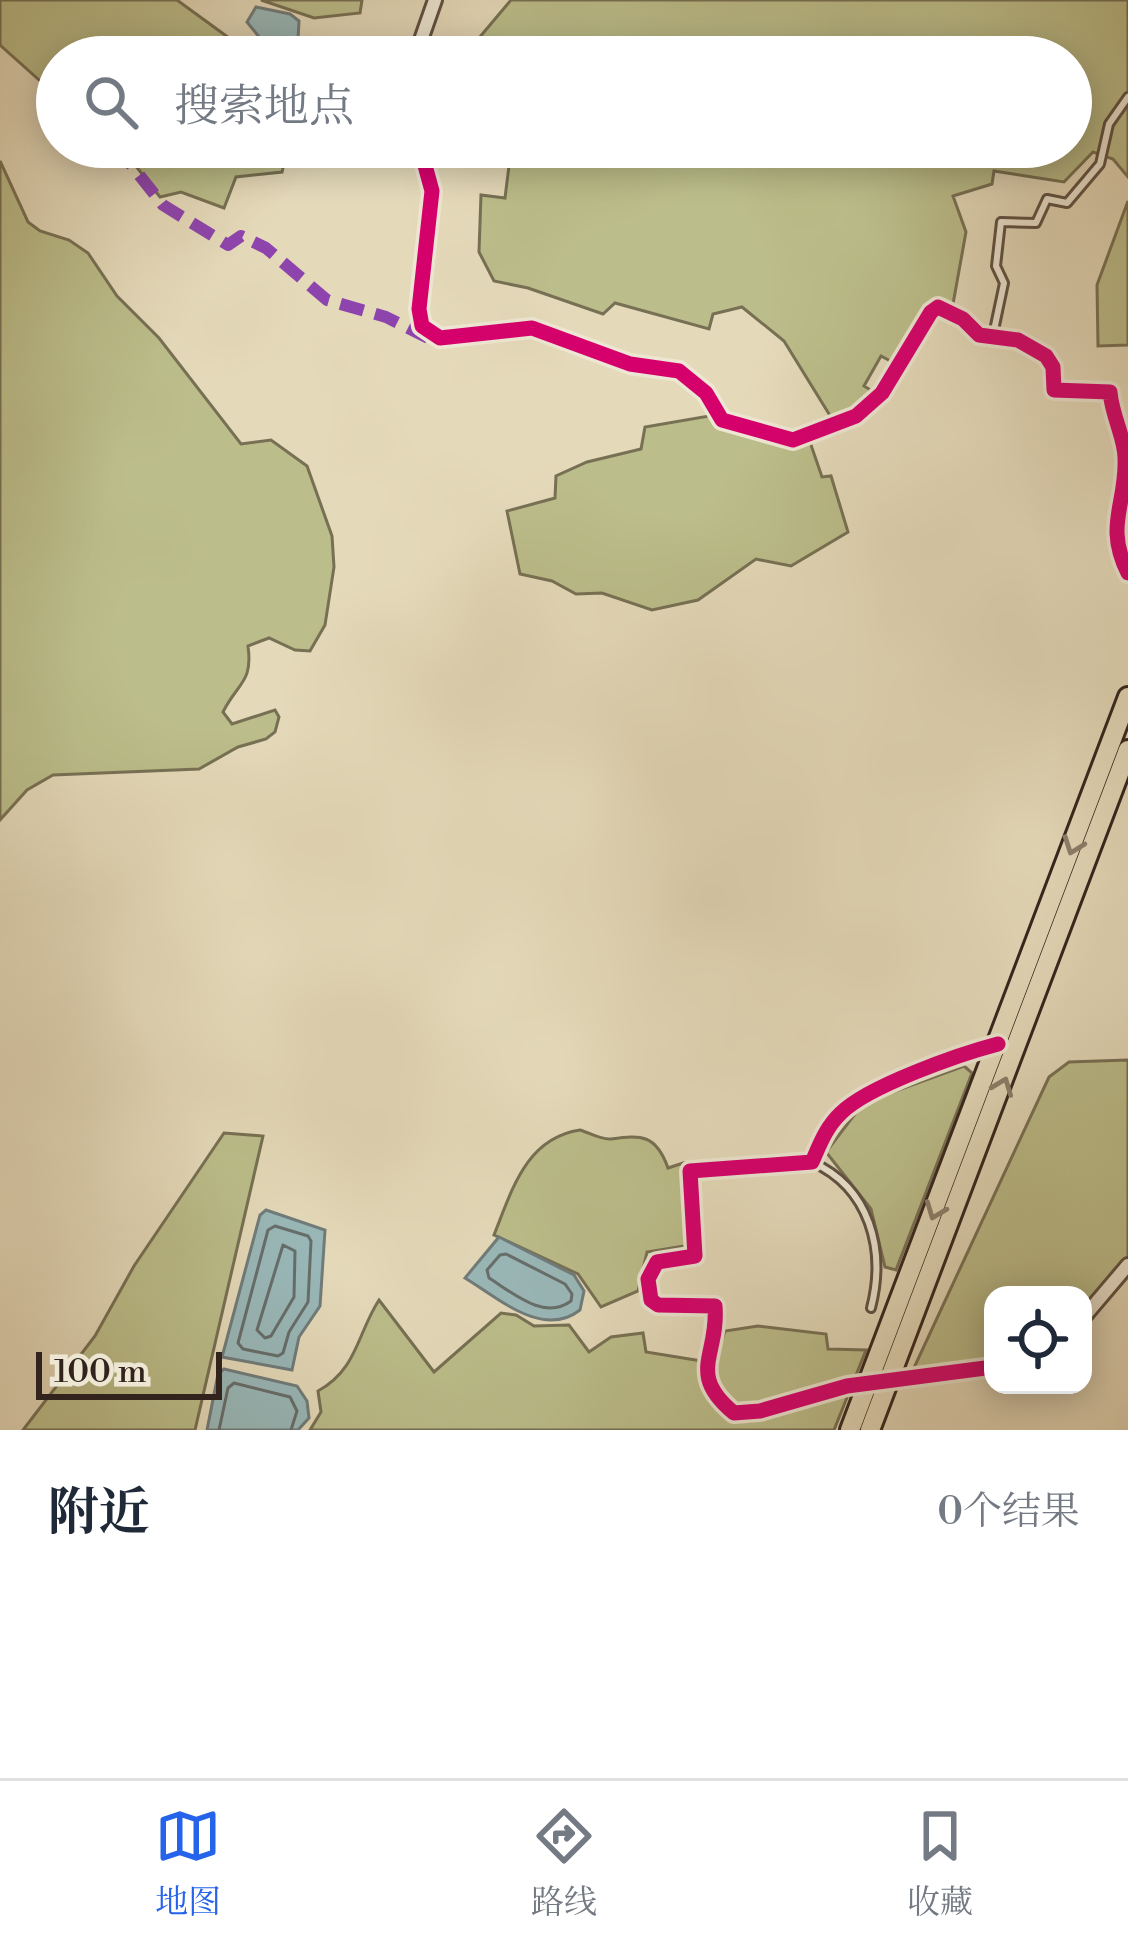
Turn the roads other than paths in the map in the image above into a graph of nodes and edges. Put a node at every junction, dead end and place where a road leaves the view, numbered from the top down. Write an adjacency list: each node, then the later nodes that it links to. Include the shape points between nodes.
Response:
1 (435, 0): 2 (street)
2 (422, 36)
3 (1128, 97): 5 (lane, via 1108,124 1100,164 1066,203 1048,199 1036,224 1001,222 996,266 1004,283)
4 (426, 168): 5 (street, via 432,191 419,318 425,329 440,338 524,327 558,334 630,364 687,374 725,422 797,440 856,416 873,403 934,309)
5 (993, 335): 6 (street, via 1046,356 1054,390 1110,392 1126,455 1114,533)
6 (1128, 573)
7 (1128, 697): 9 (main road, one-way to 9)
8 (1128, 750): 18 (main road, one-way to 8)
9 (998, 1044): 10 (street, via 858,1100 832,1123); 17 (main road, one-way to 17)
10 (812, 1162): 13 (lane, via 862,1203 880,1276); 16 (street, via 690,1172 695,1256 657,1262 648,1288 658,1305 715,1306 710,1388 734,1413)
11 (1128, 1265): 12 (street)
12 (1092, 1307)
13 (871, 1308)
14 (984, 1368): 15 (street)
15 (908, 1378)
16 (847, 1386)
17 (850, 1430)
18 (870, 1430)

